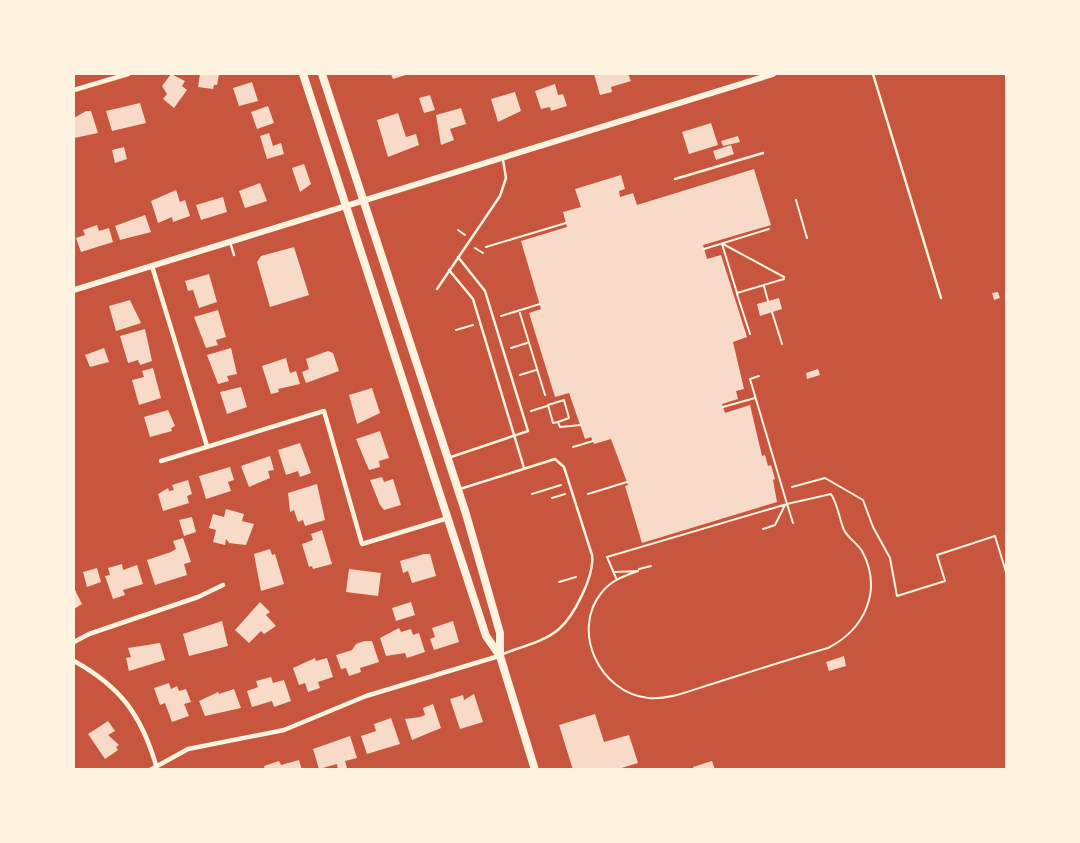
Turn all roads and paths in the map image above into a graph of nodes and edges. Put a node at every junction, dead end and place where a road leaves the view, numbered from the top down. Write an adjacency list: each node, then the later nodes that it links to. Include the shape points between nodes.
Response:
1 (128, 74): 6 (street)
2 (303, 74): 12 (main road)
3 (322, 74): 10 (main road)
4 (773, 74): 8 (street)
5 (873, 74): 31 (lane)
6 (74, 90)
7 (764, 153): 9 (lane)
8 (502, 157): 10 (street); 17 (lane, via 506,178 500,196)
9 (675, 180)
10 (365, 200): 12 (street); 61 (main road)
11 (796, 200): 16 (path)
12 (346, 206): 18 (street); 32 (main road)
13 (566, 223): 20 (path)
14 (458, 229): 17 (path)
15 (769, 229): 19 (path)
16 (807, 238)
17 (469, 241): 22 (path); 24 (lane)
18 (230, 242): 23 (lane); 25 (street)
19 (722, 244): 21 (path); 27 (path, via 784,278); 30 (path)
20 (486, 247)
21 (704, 249)
22 (483, 253)
23 (234, 255)
24 (458, 257): 26 (lane); 57 (lane, via 485,291 502,343 528,429 527,434)
25 (152, 266): 29 (street); 59 (street)
26 (449, 270): 28 (lane); 57 (lane, via 472,299)
27 (764, 285): 30 (path); 33 (path)
28 (437, 289)
29 (74, 290)
30 (737, 293): 41 (path)
31 (941, 298)
32 (378, 299): 34 (lane); 73 (main road)
33 (768, 301)
34 (368, 302)
35 (540, 304): 36 (path)
36 (519, 310): 38 (path); 42 (path)
37 (772, 312): 43 (path)
38 (501, 316)
39 (474, 325): 40 (path)
40 (456, 330)
41 (750, 334)
42 (529, 342): 44 (path); 45 (path)
43 (782, 344)
44 (511, 348)
45 (537, 370): 46 (path); 48 (path)
46 (520, 375)
47 (759, 376): 49 (path, via 750,379)
48 (545, 395)
49 (756, 397): 53 (path); 72 (path)
50 (570, 398): 51 (path)
51 (564, 400): 52 (path); 55 (path, via 569,418)
52 (548, 406): 54 (path); 55 (path, via 553,423)
53 (723, 407)
54 (531, 411)
55 (558, 422): 56 (path, via 560,427)
56 (581, 425)
57 (515, 437): 61 (lane); 63 (lane)
58 (593, 441): 60 (path)
59 (207, 446): 62 (street); 73 (street, via 324,411 362,544)
60 (573, 447)
61 (448, 458): 67 (main road)
62 (160, 461)
63 (524, 468): 64 (lane, via 555,459 564,467); 67 (lane)
64 (569, 482): 68 (lane); 69 (path)
65 (627, 482): 70 (path)
66 (792, 488): 79 (path, via 825,478 863,500 890,558 897,596 945,581 937,555 996,536)
67 (458, 490): 85 (main road, via 500,633)
68 (572, 492): 71 (path); 85 (lane, via 594,568 590,581 559,629)
69 (532, 494)
70 (588, 494)
71 (552, 498)
72 (786, 504): 74 (path); 75 (path, via 775,525); 78 (path, via 607,557); 81 (path, via 831,494 845,534 868,564 871,592 861,621 851,634 828,648 671,696 634,695 601,671 589,639 596,602)
73 (449, 517): 85 (main road, via 486,636)
74 (793, 523)
75 (763, 529)
76 (651, 566): 77 (path)
77 (638, 569): 78 (path); 81 (path)
78 (614, 572): 81 (path)
79 (1006, 572)
80 (576, 576): 82 (path)
81 (616, 579)
82 (559, 582)
83 (223, 585): 84 (street)
84 (74, 642)
85 (500, 656): 87 (street, via 366,696 305,724 188,749); 89 (main road)
86 (74, 662): 87 (street, via 131,706)
87 (156, 765): 88 (street)
88 (150, 769)
89 (535, 769)

